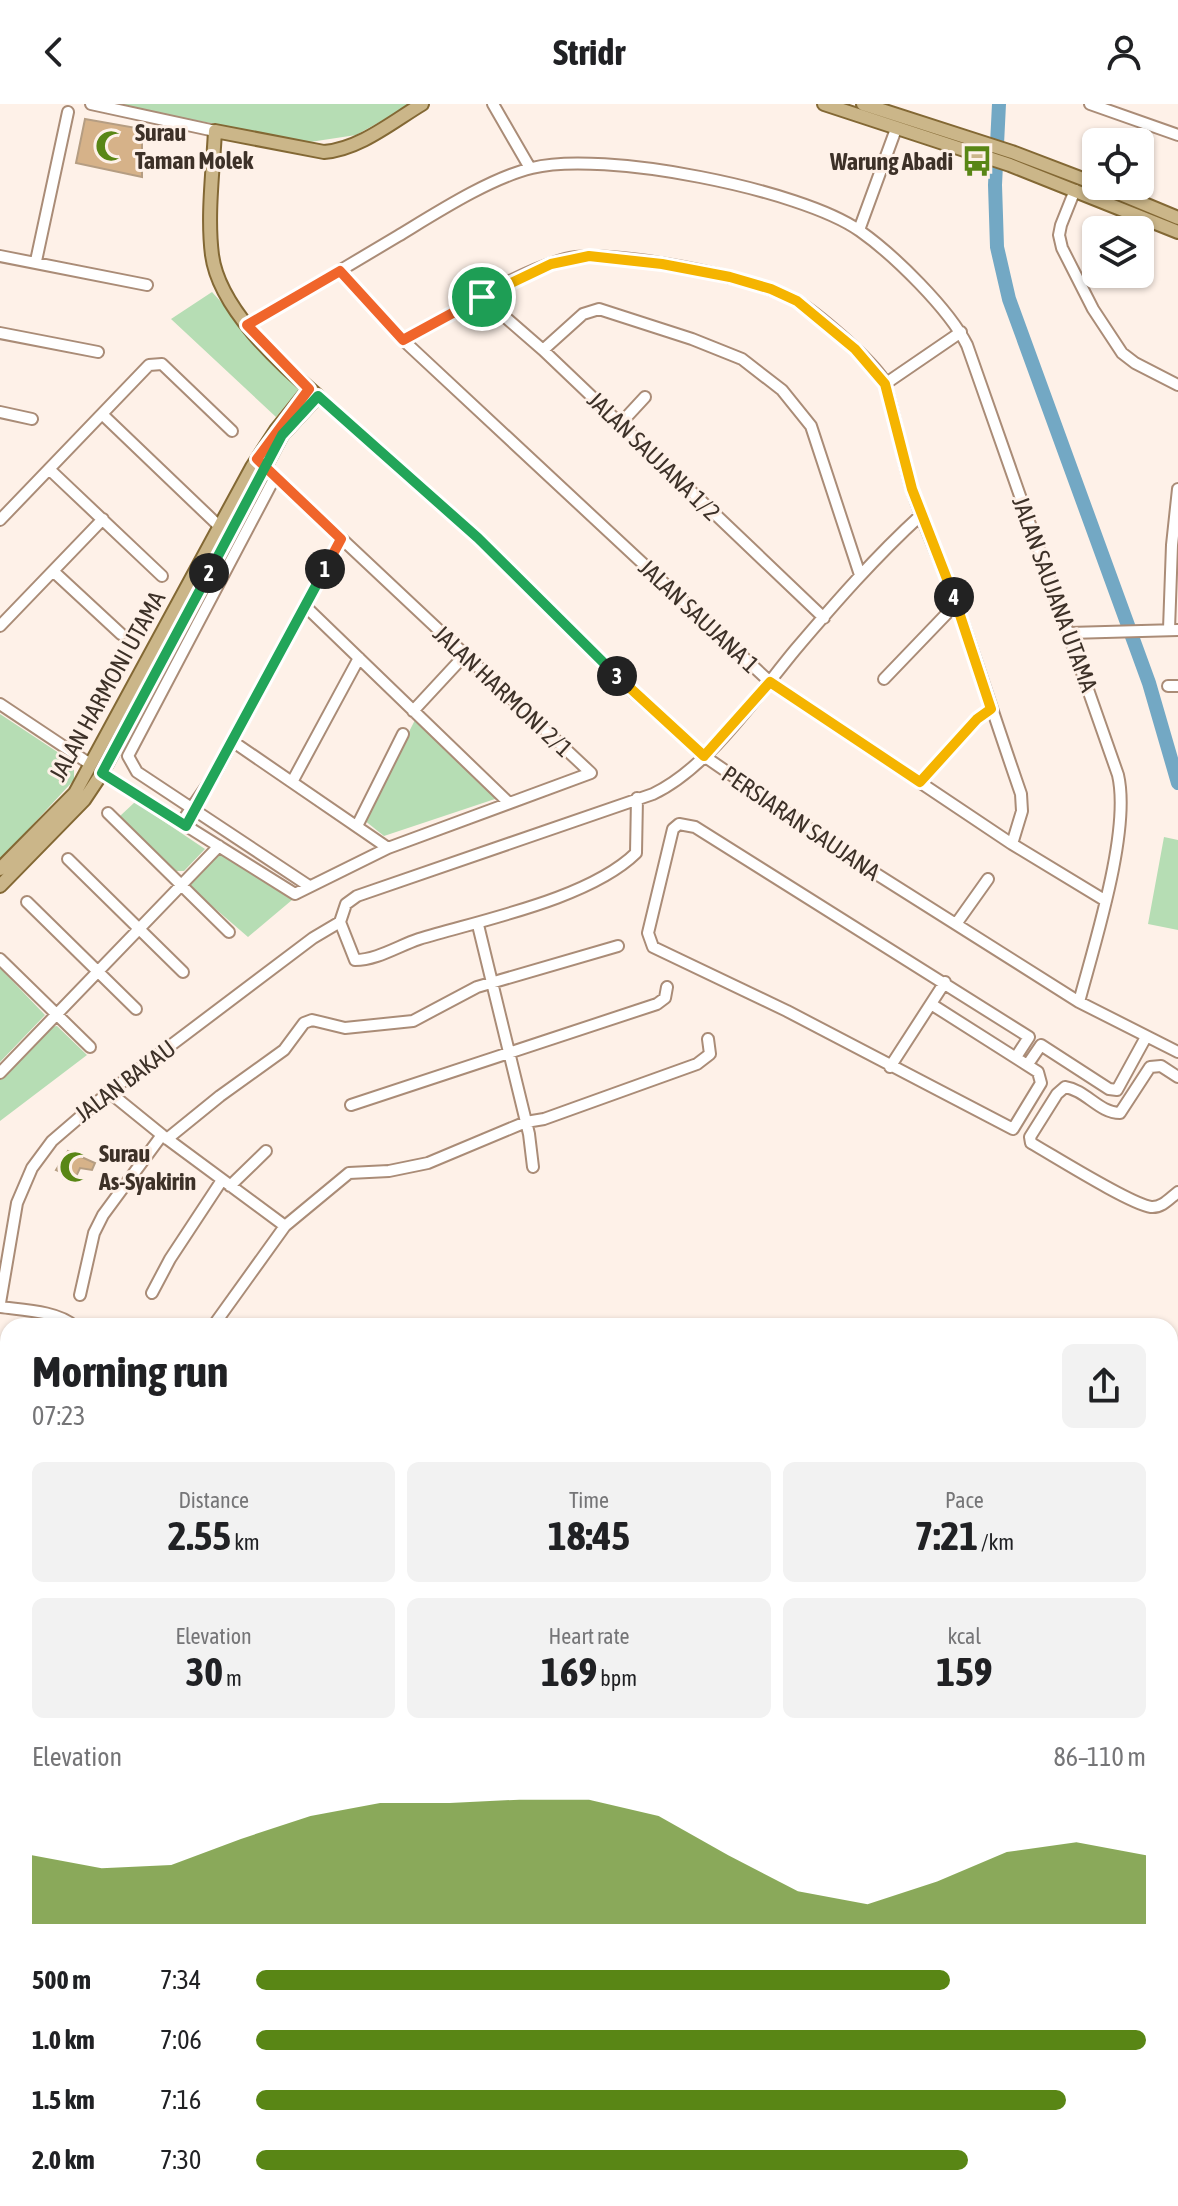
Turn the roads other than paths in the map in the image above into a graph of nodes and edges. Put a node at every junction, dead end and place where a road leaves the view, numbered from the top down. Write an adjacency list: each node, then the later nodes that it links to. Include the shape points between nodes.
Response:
1 (91, 104): 9 (street)
2 (422, 104): 9 (main road, via 338,151)
3 (493, 104): 13 (street)
4 (824, 104): 8 (main road)
5 (863, 104): 11 (main road)
6 (1090, 104): 10 (street)
7 (68, 112): 22 (street)
8 (896, 129): 11 (main road); 19 (street)
9 (215, 131): 26 (main road, via 212,256 231,304)
10 (1178, 135)
11 (974, 146): 12 (main road)
12 (1011, 158): 14 (main road); 16 (main road)
13 (530, 168): 19 (street, JALAN SAUJANA UTAMA, via 590,161 700,178 772,193); 23 (street, JALAN SAUJANA UTAMA, via 436,212)
14 (1068, 173): 15 (main road); 16 (main road)
15 (1082, 178)
16 (1075, 190): 20 (main road); 33 (street, via 1059,235 1069,267 1122,353)
17 (1135, 200): 18 (main road)
18 (1178, 218)
19 (859, 230): 27 (street, JALAN SAUJANA UTAMA)
20 (1178, 232)
21 (0, 256): 22 (street)
22 (36, 261): 24 (street)
23 (340, 271): 26 (street, JALAN SAUJANA UTAMA); 29 (street, JALAN SAUJANA 1)
24 (147, 285)
25 (482, 297): 29 (street); 30 (street, JALAN SAUJANA 1/2); 32 (street, via 551,264 589,256 730,277 797,301 855,349)
26 (247, 325): 34 (main road)
27 (961, 332): 32 (street); 59 (street, JALAN SAUJANA UTAMA)
28 (0, 333): 31 (street)
29 (403, 340): 64 (street, JALAN SAUJANA 1)
30 (543, 350): 39 (street, JALAN SAUJANA 1/2); 52 (street, via 583,314 599,309 742,359 782,390 811,426)
31 (98, 352)
32 (885, 384): 45 (street)
33 (1178, 385)
34 (314, 393): 41 (main road, JALAN HARMONI UTAMA); 70 (street, PERSIARAN SAUJANA, via 478,538)
35 (645, 397): 39 (street)
36 (0, 412): 38 (street)
37 (103, 415): 40 (street, via 156,363); 42 (street); 48 (street)
38 (32, 419)
39 (620, 424): 56 (street, JALAN SAUJANA 1/2)
40 (232, 431)
41 (261, 463): 43 (street, JALAN HARMONI 2/1); 48 (main road, JALAN HARMONI UTAMA); 72 (main road, JALAN HARMONI UTAMA)
42 (49, 469): 46 (street); 47 (street)
43 (275, 477): 49 (street, JALAN HARMONI 2/1); 77 (street, via 129,750 132,768)
44 (1178, 489): 50 (street)
45 (921, 515): 52 (street, JALAN BAKAU); 54 (street)
46 (103, 519): 51 (street); 53 (street)
47 (0, 520)
48 (220, 527): 71 (main road, JALAN HARMONI UTAMA)
49 (341, 539): 55 (street); 61 (street, JALAN HARMONI 2/1)
50 (1175, 545): 58 (street)
51 (53, 571): 57 (street); 60 (street)
52 (860, 575): 56 (street, JALAN BAKAU)
53 (162, 576)
54 (956, 604): 63 (street); 66 (street)
55 (305, 606): 62 (street); 69 (street)
56 (824, 618): 64 (street, JALAN BAKAU)
57 (0, 626)
58 (1174, 630): 59 (street)
59 (1069, 633): 90 (street, JALAN SAUJANA UTAMA, via 1122,789)
60 (121, 634)
61 (464, 656): 67 (street); 76 (street, JALAN HARMONI 2/1, via 591,773)
62 (359, 658): 67 (street); 73 (street)
63 (884, 679)
64 (770, 682): 70 (street, JALAN BAKAU); 74 (street, JALAN SAUJANA 1)
65 (0, 704): 71 (street)
66 (991, 709): 74 (street); 81 (street, via 1023,804)
67 (413, 711): 76 (street)
68 (403, 734): 80 (street)
69 (232, 741): 73 (street); 77 (street)
70 (704, 756): 75 (street, JALAN BAKAU, via 671,785); 93 (street, PERSIARAN SAUJANA)
71 (90, 764): 85 (main road, JALAN HARMONI UTAMA, via 75,793)
72 (102, 773): 79 (street); 87 (main road, JALAN HARMONI UTAMA, via 84,800)
73 (292, 782): 80 (street)
74 (920, 782): 81 (street, JALAN SAUJANA 1)
75 (637, 798): 92 (street, JALAN BAKAU, via 357,896 346,904); 94 (street, via 638,845 633,856 566,893)
76 (509, 803): 83 (street, JALAN HARMONI 2/1)
77 (194, 807): 79 (street); 88 (street)
78 (108, 813): 89 (street)
79 (184, 824): 82 (street)
80 (357, 826): 83 (street)
81 (1014, 838): 90 (street, JALAN SAUJANA 1)
82 (219, 846): 88 (street, via 291,894); 89 (street)
83 (388, 848): 88 (street, JALAN HARMONI 2/1)
84 (68, 859): 95 (street)
85 (0, 869)
86 (988, 879): 93 (street)
87 (0, 886)
88 (309, 886)
89 (180, 887): 95 (street); 96 (street)
90 (1101, 898): 104 (street, JALAN SAUJANA UTAMA)
91 (27, 902): 99 (street)
92 (340, 922): 94 (street, via 355,960); 118 (street, JALAN BAKAU)
93 (956, 924): 104 (street, PERSIARAN SAUJANA)
94 (478, 925): 101 (street)
95 (138, 930): 99 (street); 100 (street)
96 (229, 932)
97 (618, 946): 101 (street)
98 (0, 959): 107 (street)
99 (97, 971): 106 (street); 107 (street)
100 (183, 972)
101 (491, 982): 111 (street); 121 (street, via 413,1021 345,1028 322,1020 304,1023 284,1050)
102 (945, 982): 105 (street); 113 (street, via 1029,1037); 115 (street, via 695,827 679,824 673,829 648,933 653,947)
103 (667, 987): 111 (street, via 657,1004)
104 (1079, 1002): 108 (street, PERSIARAN SAUJANA)
105 (931, 1004): 113 (street); 115 (street)
106 (136, 1009)
107 (57, 1013): 110 (street); 116 (street)
108 (1146, 1037): 112 (street, PERSIARAN SAUJANA); 114 (street, via 1117,1090 1041,1045)
109 (708, 1039): 120 (street, via 710,1054 697,1064)
110 (90, 1047)
111 (507, 1051): 119 (street); 120 (street)
112 (1178, 1052)
113 (1016, 1057): 114 (street)
114 (1028, 1064): 115 (street, via 1041,1083 1013,1129)
115 (890, 1067)
116 (0, 1073)
117 (1178, 1077): 125 (street, via 1161,1066 1150,1067 1120,1113 1065,1087 1030,1137 1031,1143 1132,1200 1163,1205)
118 (109, 1092): 121 (street); 129 (street, JALAN BAKAU, via 74,1119 32,1168 17,1203)
119 (351, 1105)
120 (519, 1125): 123 (street); 126 (street, via 428,1163 349,1173)
121 (162, 1138): 124 (street); 128 (street, via 99,1224)
122 (266, 1151): 124 (street)
123 (533, 1167)
124 (222, 1184): 126 (street); 127 (street)
125 (1178, 1192)
126 (281, 1230): 131 (street)
127 (152, 1293)
128 (80, 1295)
129 (0, 1304): 130 (street)
130 (58, 1318)
131 (219, 1318)

